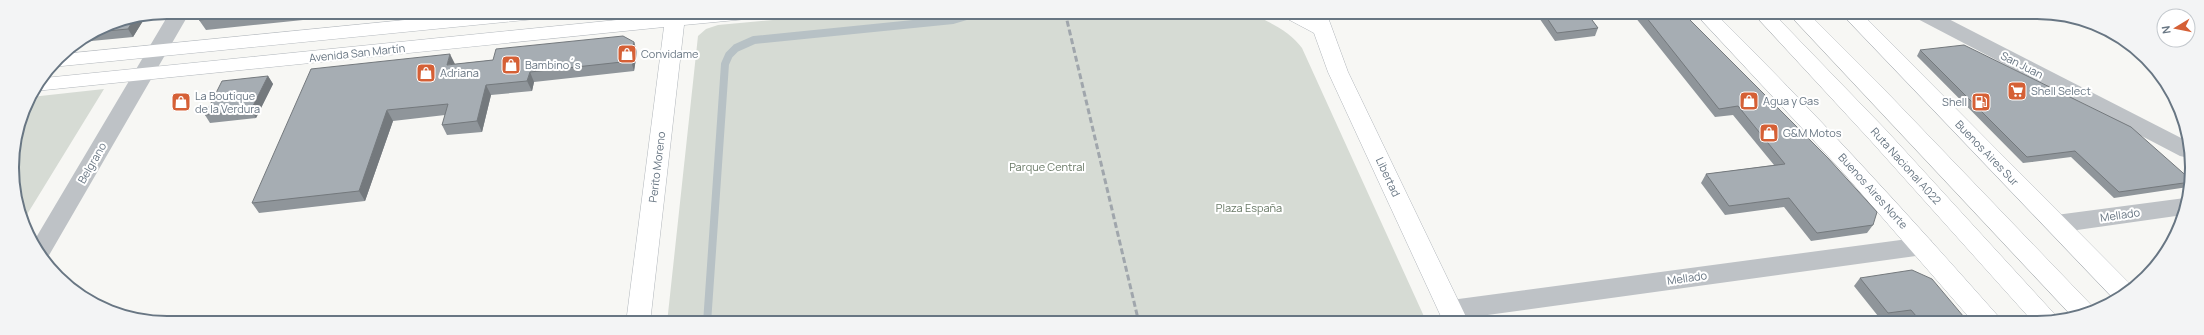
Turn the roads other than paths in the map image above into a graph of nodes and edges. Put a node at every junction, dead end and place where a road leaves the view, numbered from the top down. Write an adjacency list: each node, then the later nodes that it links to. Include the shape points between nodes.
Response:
1 (176, 19): 11 (street, Belgrano)
2 (475, 19): 11 (main road, Avenida San Martín)
3 (648, 19): 13 (main road, Avenida San Martín)
4 (676, 19): 22 (main road, Perito Moreno)
5 (1710, 19): 18 (main road, Buenos Aires Norte, via 1790,100)
6 (1768, 19): 25 (main road, Ruta Nacional A022, via 1878,135)
7 (1803, 19): 21 (main road)
8 (1856, 19): 17 (main road, Buenos Aires Sur)
9 (1933, 19): 15 (street, San Juan)
10 (1320, 21): 23 (main road, Libertad, via 1338,72)
11 (157, 51): 12 (main road, Avenida San Martín); 13 (street, Belgrano)
12 (65, 60)
13 (144, 74): 14 (main road, Avenida San Martín); 19 (street, Belgrano)
14 (44, 84)
15 (2184, 149)
16 (2180, 207): 17 (street, Mellado)
17 (2056, 224): 20 (main road, Buenos Aires Sur)
18 (1923, 246): 23 (street, Mellado); 24 (main road, Buenos Aires Norte)
19 (42, 247)
20 (2120, 291)
21 (2080, 309)
22 (639, 316)
23 (1454, 316)
24 (1983, 316)
25 (2043, 316)

